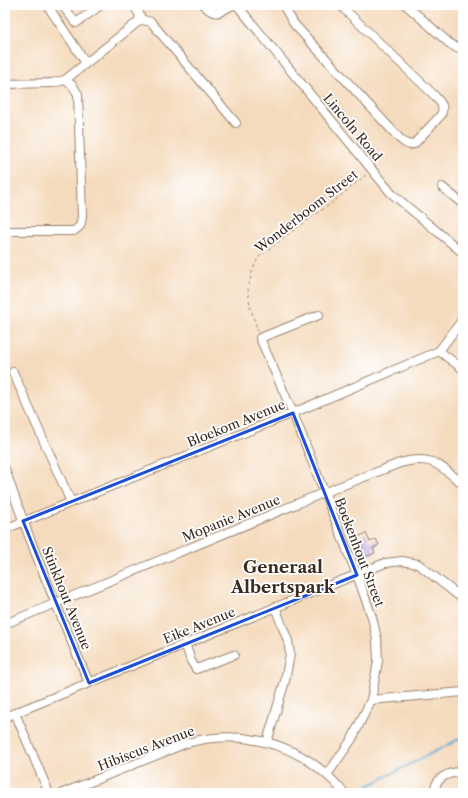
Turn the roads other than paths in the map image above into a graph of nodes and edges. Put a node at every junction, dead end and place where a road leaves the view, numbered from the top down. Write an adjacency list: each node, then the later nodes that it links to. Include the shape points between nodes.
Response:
1 (47, 5): 13 (street)
2 (62, 5): 3 (street, via 76,23)
3 (101, 5)
4 (133, 5): 11 (street, via 140,15)
5 (204, 5): 6 (street, via 215,13)
6 (232, 5)
7 (237, 5): 20 (street, Lincoln Road, via 391,193)
8 (283, 5): 9 (street, via 294,24 400,139 406,144 414,144 441,115 443,105)
9 (340, 5)
10 (406, 5): 12 (street, via 449,43 457,48)
11 (139, 21): 13 (street); 16 (street, via 152,22)
12 (463, 47)
13 (86, 63): 14 (street)
14 (65, 80): 15 (street, via 52,83); 19 (street, via 75,89 79,99 82,223 74,231)
15 (5, 84)
16 (236, 123)
17 (442, 187): 18 (street)
18 (463, 204)
19 (5, 231)
20 (463, 253)
21 (319, 315): 26 (street, Boekenhout Street, via 260,338)
22 (463, 320): 23 (street, Bloekom Avenue)
23 (439, 350): 24 (street); 26 (street, Bloekom Avenue)
24 (463, 369)
25 (13, 372): 30 (street)
26 (293, 413): 29 (street, Boekenhout Street); 30 (street, Bloekom Avenue)
27 (5, 469): 31 (street, Stinkhout Avenue)
28 (463, 484): 29 (street, Mopanie Avenue, via 433,462 420,459 400,463)
29 (323, 493): 33 (street, Boekenhout Street); 35 (street, Mopanie Avenue)
30 (71, 502): 31 (street, Bloekom Avenue)
31 (23, 522): 32 (street, Bloekom Avenue); 35 (street, Stinkhout Avenue)
32 (5, 529)
33 (357, 575): 34 (street, Eike Avenue, via 385,563 409,561 425,568); 36 (street, Eike Avenue); 42 (street, Boekenhout Street, via 372,617 378,648)
34 (463, 599)
35 (55, 603): 37 (street, Mopanie Avenue); 40 (street, Stinkhout Avenue)
36 (275, 607): 38 (street, Eike Avenue); 45 (street, via 288,641 290,654)
37 (5, 624)
38 (185, 643): 39 (street, via 196,669); 40 (street, Eike Avenue)
39 (234, 655)
40 (89, 683): 43 (street, Eike Avenue)
41 (463, 692): 42 (street)
42 (371, 700): 47 (street, Boekenhout Street, via 352,739)
43 (15, 713): 44 (street, Eike Avenue); 49 (street)
44 (5, 716)
45 (267, 742): 47 (street, Hibiscus Avenue, via 306,759); 50 (street, Hibiscus Avenue, via 222,737 197,740)
46 (463, 771): 51 (street, via 443,776 435,785)
47 (327, 775): 48 (street, Hibiscus Avenue)
48 (343, 792)
49 (49, 793)
50 (63, 793)
51 (434, 793)

